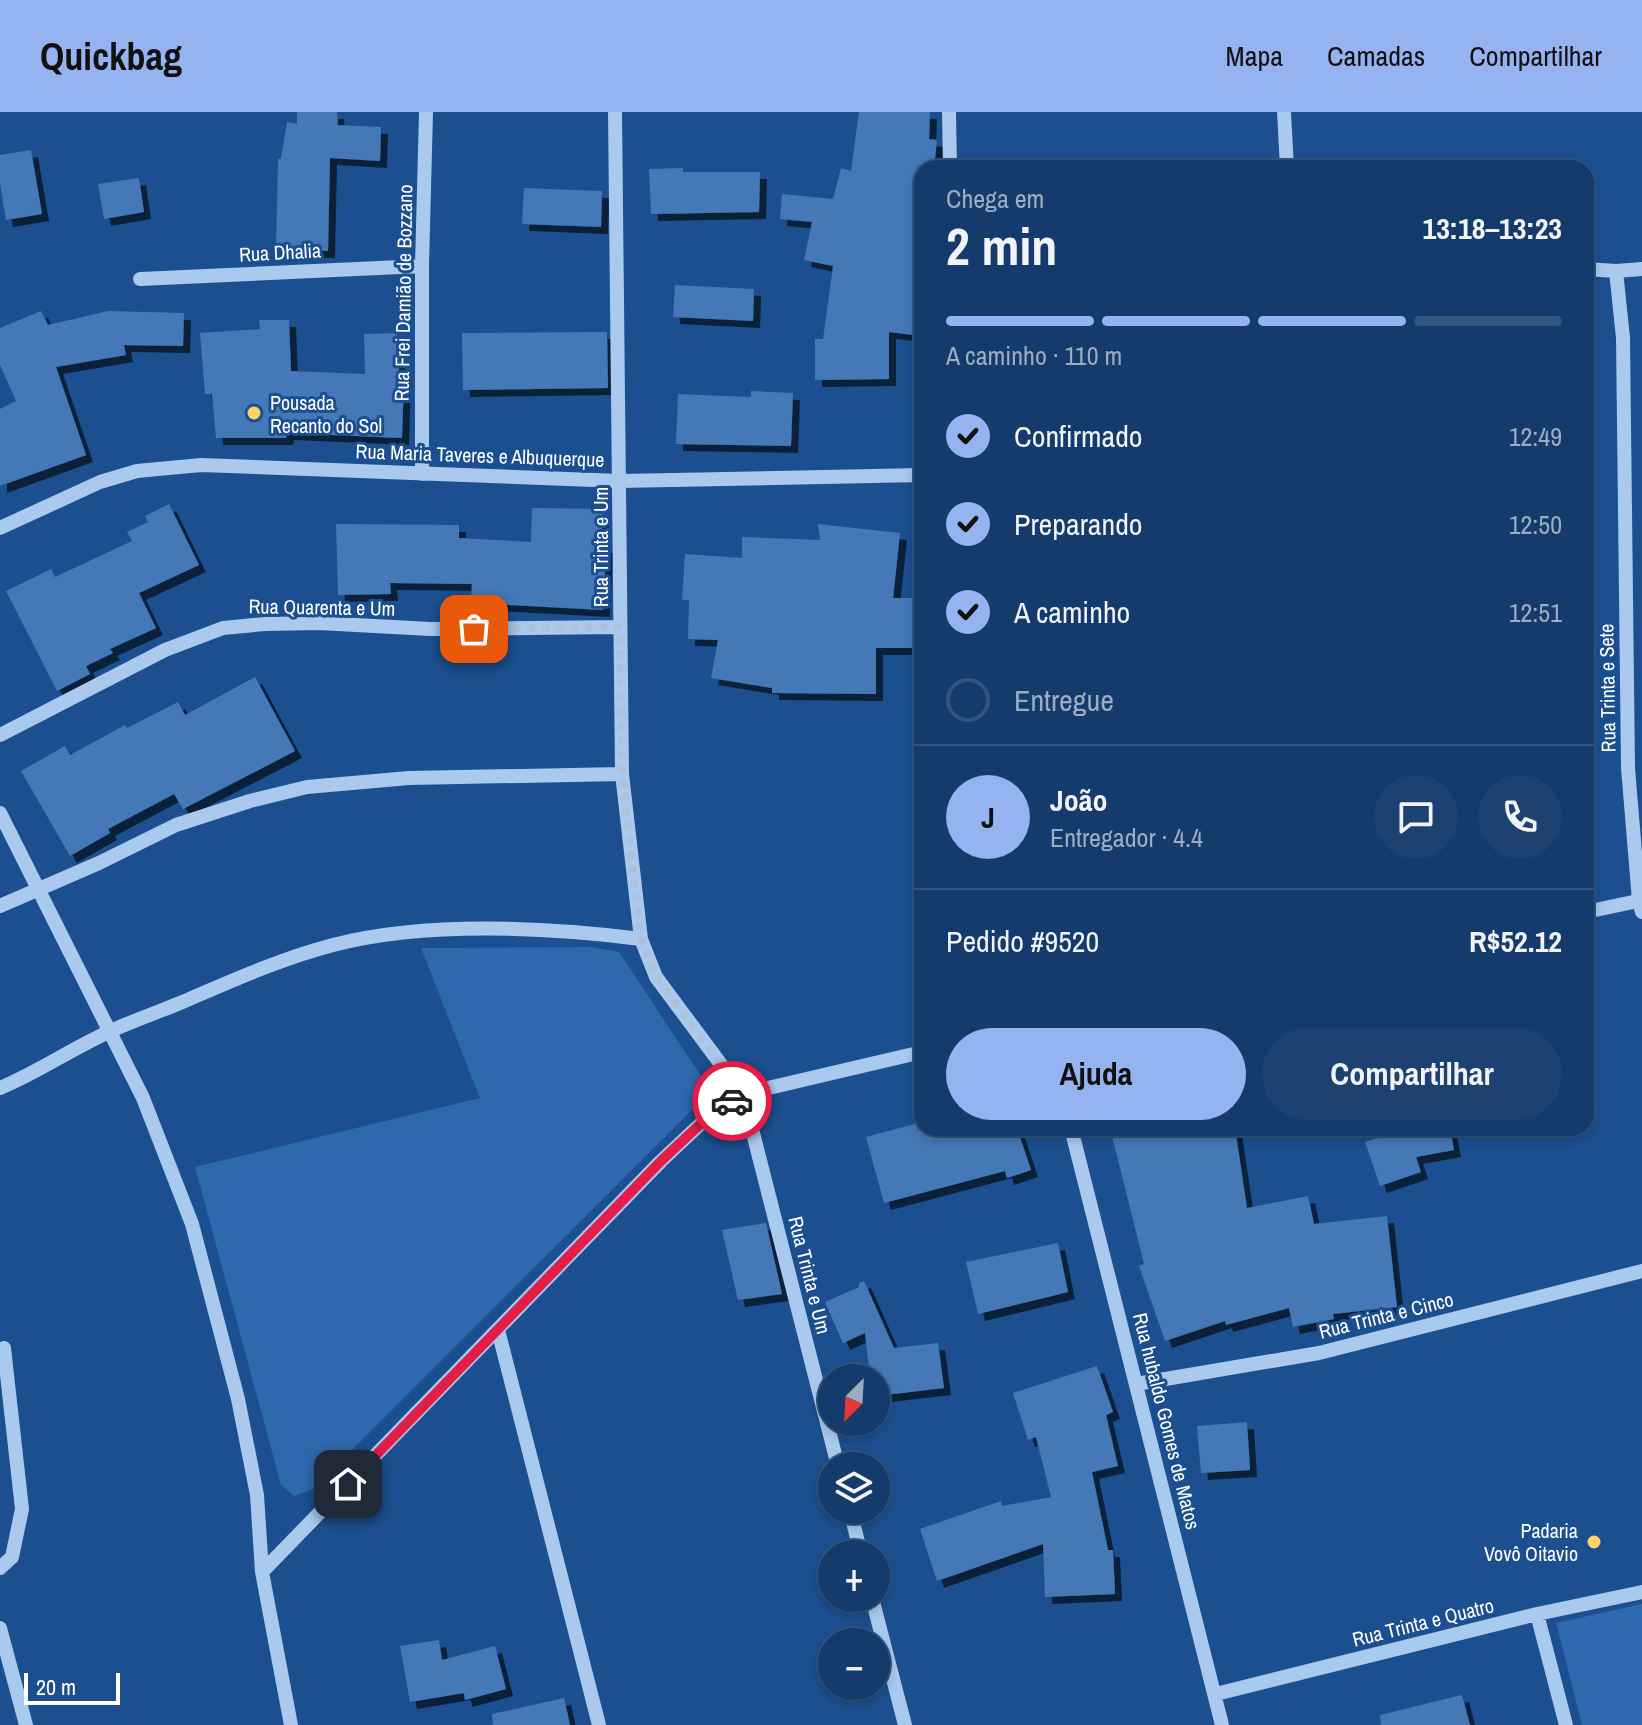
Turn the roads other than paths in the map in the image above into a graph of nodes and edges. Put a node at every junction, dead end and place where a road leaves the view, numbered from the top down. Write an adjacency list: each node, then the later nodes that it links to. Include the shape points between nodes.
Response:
1 (426, 112): 7 (street, Rua Frei Damião de Bozzano)
2 (615, 112): 14 (street, Rua Trinta e Um)
3 (949, 112): 5 (street)
4 (1284, 112): 6 (street)
5 (950, 160)
6 (1287, 160)
7 (422, 266): 11 (street, Rua Dhalia); 12 (street, Rua Frei Damião de Bozzano)
8 (1642, 269): 10 (street)
9 (1594, 270): 10 (street)
10 (1616, 271): 21 (street, Rua Trinta e Sete, via 1623,338 1628,768)
11 (140, 279)
12 (422, 474): 14 (street, Rua Maria Taveres e Albuquerque); 15 (street, Rua Maria Taveres e Albuquerque, via 201,465 137,471 100,482)
13 (914, 475): 14 (street, Rua Maria Taveres e Albuquerque)
14 (620, 481): 16 (street, Rua Trinta e Um)
15 (0, 528)
16 (620, 627): 17 (street, Rua Quarenta e Um, via 430,629 319,623 223,628 165,650); 18 (street, Rua Trinta e Um)
17 (0, 735)
18 (622, 774): 20 (street, via 409,778 307,787 176,825); 24 (street, Rua Trinta e Um)
19 (0, 813): 20 (street)
20 (37, 890): 22 (street); 25 (street)
21 (1641, 905): 23 (street)
22 (0, 906)
23 (1594, 911)
24 (641, 939): 25 (street, via 577,931 388,935 271,963); 28 (street, Rua Trinta e Um, via 656,977)
25 (111, 1030): 27 (street); 36 (street, via 192,1224 244,1427 257,1495)
26 (914, 1054): 28 (street)
27 (0, 1088)
28 (743, 1094): 31 (street, via 709,1116 661,1161); 34 (street, Rua Trinta e Um)
29 (1073, 1136): 33 (street, Rua hubaldo Gomes de Matos)
30 (1642, 1271): 33 (street, Rua Trinta e Cinco, via 1319,1353)
31 (498, 1330): 36 (street); 44 (street)
32 (4, 1348): 35 (street, via 22,1509 12,1557)
33 (1136, 1384): 41 (street, Rua hubaldo Gomes de Matos)
34 (834, 1452)
35 (0, 1568)
36 (262, 1572): 43 (street)
37 (1642, 1592): 39 (street, Rua Trinta e Quatro)
38 (876, 1612): 45 (street)
39 (1537, 1614): 41 (street, Rua Trinta e Quatro); 47 (street)
40 (0, 1628): 42 (street)
41 (1216, 1694): 46 (street, Rua hubaldo Gomes de Matos)
42 (26, 1725)
43 (291, 1725)
44 (599, 1725)
45 (905, 1725)
46 (1222, 1725)
47 (1566, 1725)

